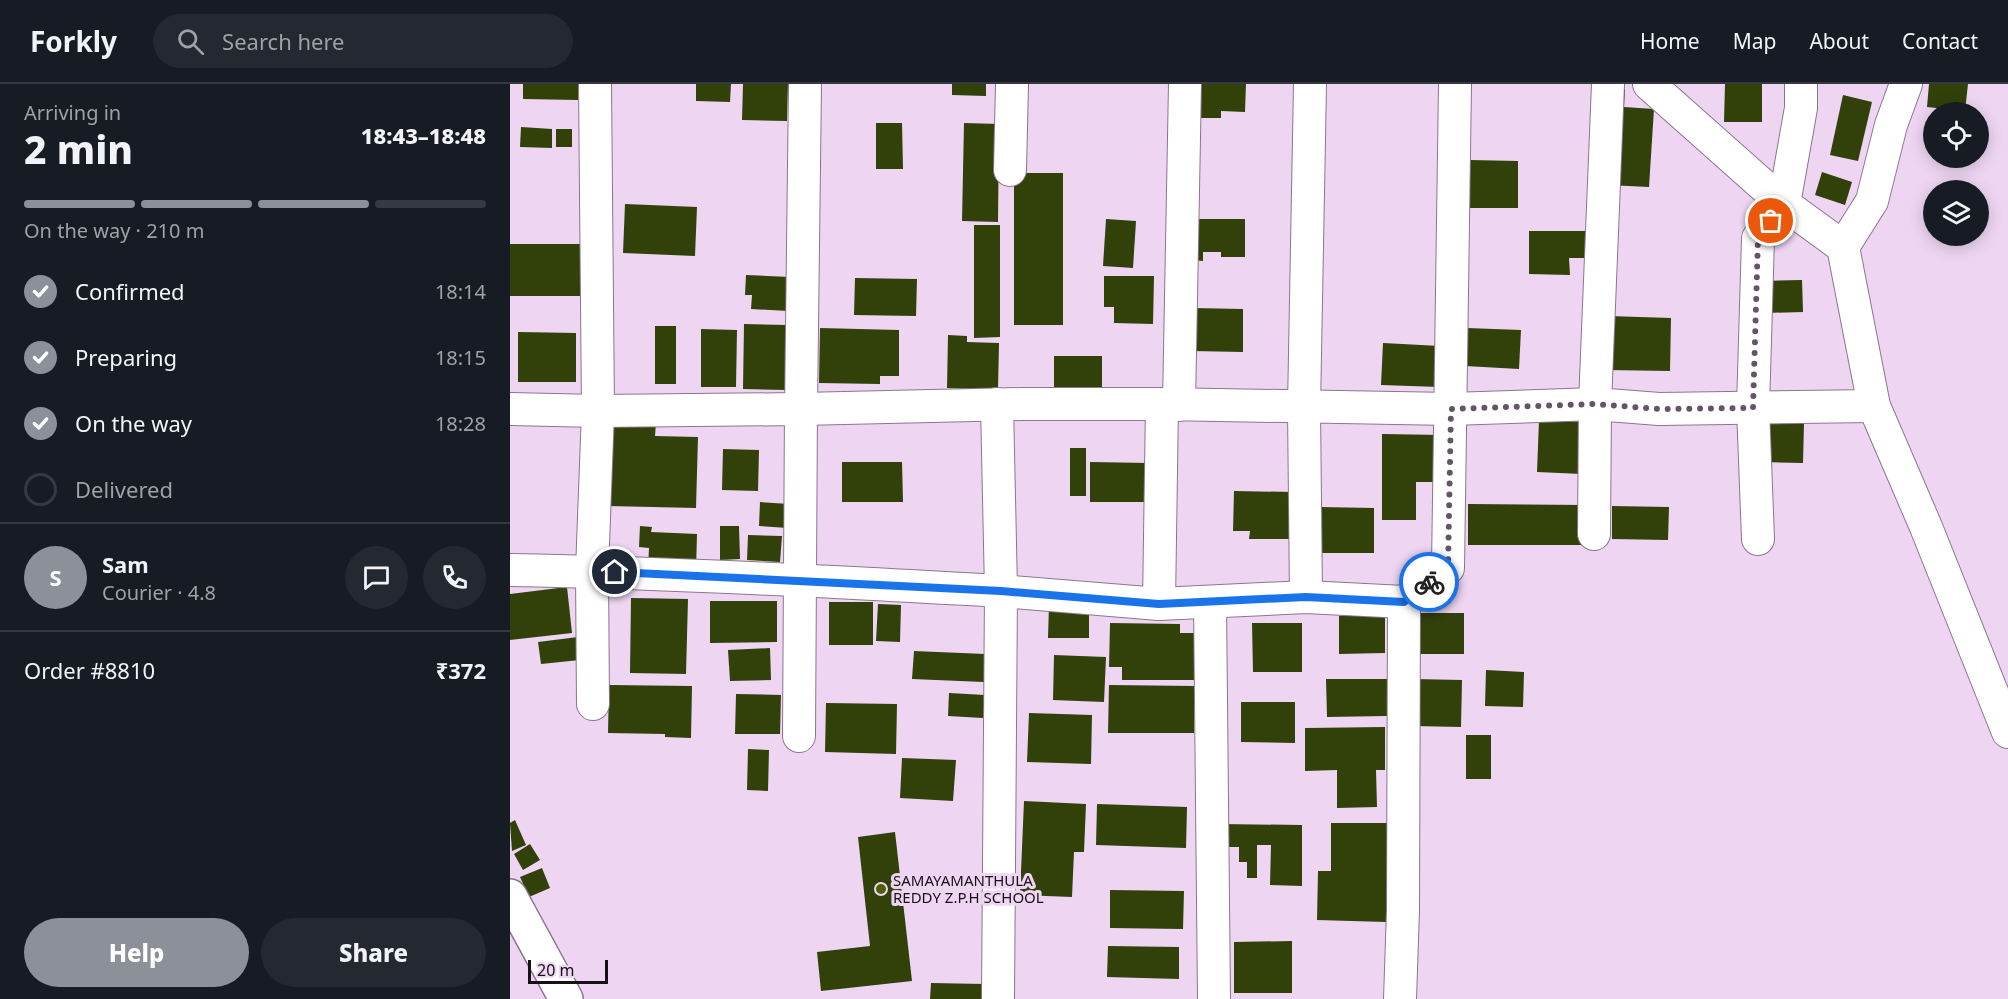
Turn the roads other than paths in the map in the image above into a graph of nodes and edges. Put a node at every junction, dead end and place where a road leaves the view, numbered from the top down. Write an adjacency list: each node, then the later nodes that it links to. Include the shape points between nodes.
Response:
1 (595, 84): 23 (street)
2 (806, 84): 21 (street)
3 (1012, 84): 11 (street)
4 (1185, 84): 15 (street)
5 (1310, 84): 18 (street)
6 (1455, 84): 22 (street)
7 (1608, 84): 16 (street)
8 (1649, 84): 12 (street)
9 (1801, 84): 12 (street, via 1801,108)
10 (1906, 84): 13 (street, via 1872,201)
11 (1010, 170)
12 (1784, 204): 13 (street); 19 (street, via 1758,238)
13 (1842, 247): 17 (street)
14 (997, 404): 15 (street); 21 (street); 29 (street)
15 (1170, 404): 18 (street); 33 (street)
16 (1595, 404): 19 (street, via 1659,409); 22 (street); 24 (street)
17 (1874, 406): 19 (street); 35 (street)
18 (1304, 408): 22 (street); 30 (street)
19 (1753, 408): 25 (street)
20 (510, 409): 23 (street)
21 (801, 409): 23 (street); 28 (street)
22 (1451, 409): 32 (street, via 1448,568)
23 (598, 411): 27 (street)
24 (1594, 534)
25 (1758, 539)
26 (510, 570): 27 (street)
27 (592, 571): 28 (street); 34 (street)
28 (800, 580): 29 (street); 36 (street)
29 (1001, 591): 33 (street); 39 (street)
30 (1306, 597): 31 (street); 32 (street)
31 (1210, 602): 33 (street); 40 (street)
32 (1404, 602): 41 (street)
33 (1159, 604)
34 (593, 704)
35 (2008, 732)
36 (799, 736)
37 (510, 896): 38 (street)
38 (566, 999)
39 (998, 999)
40 (1214, 999)
41 (1400, 999)

